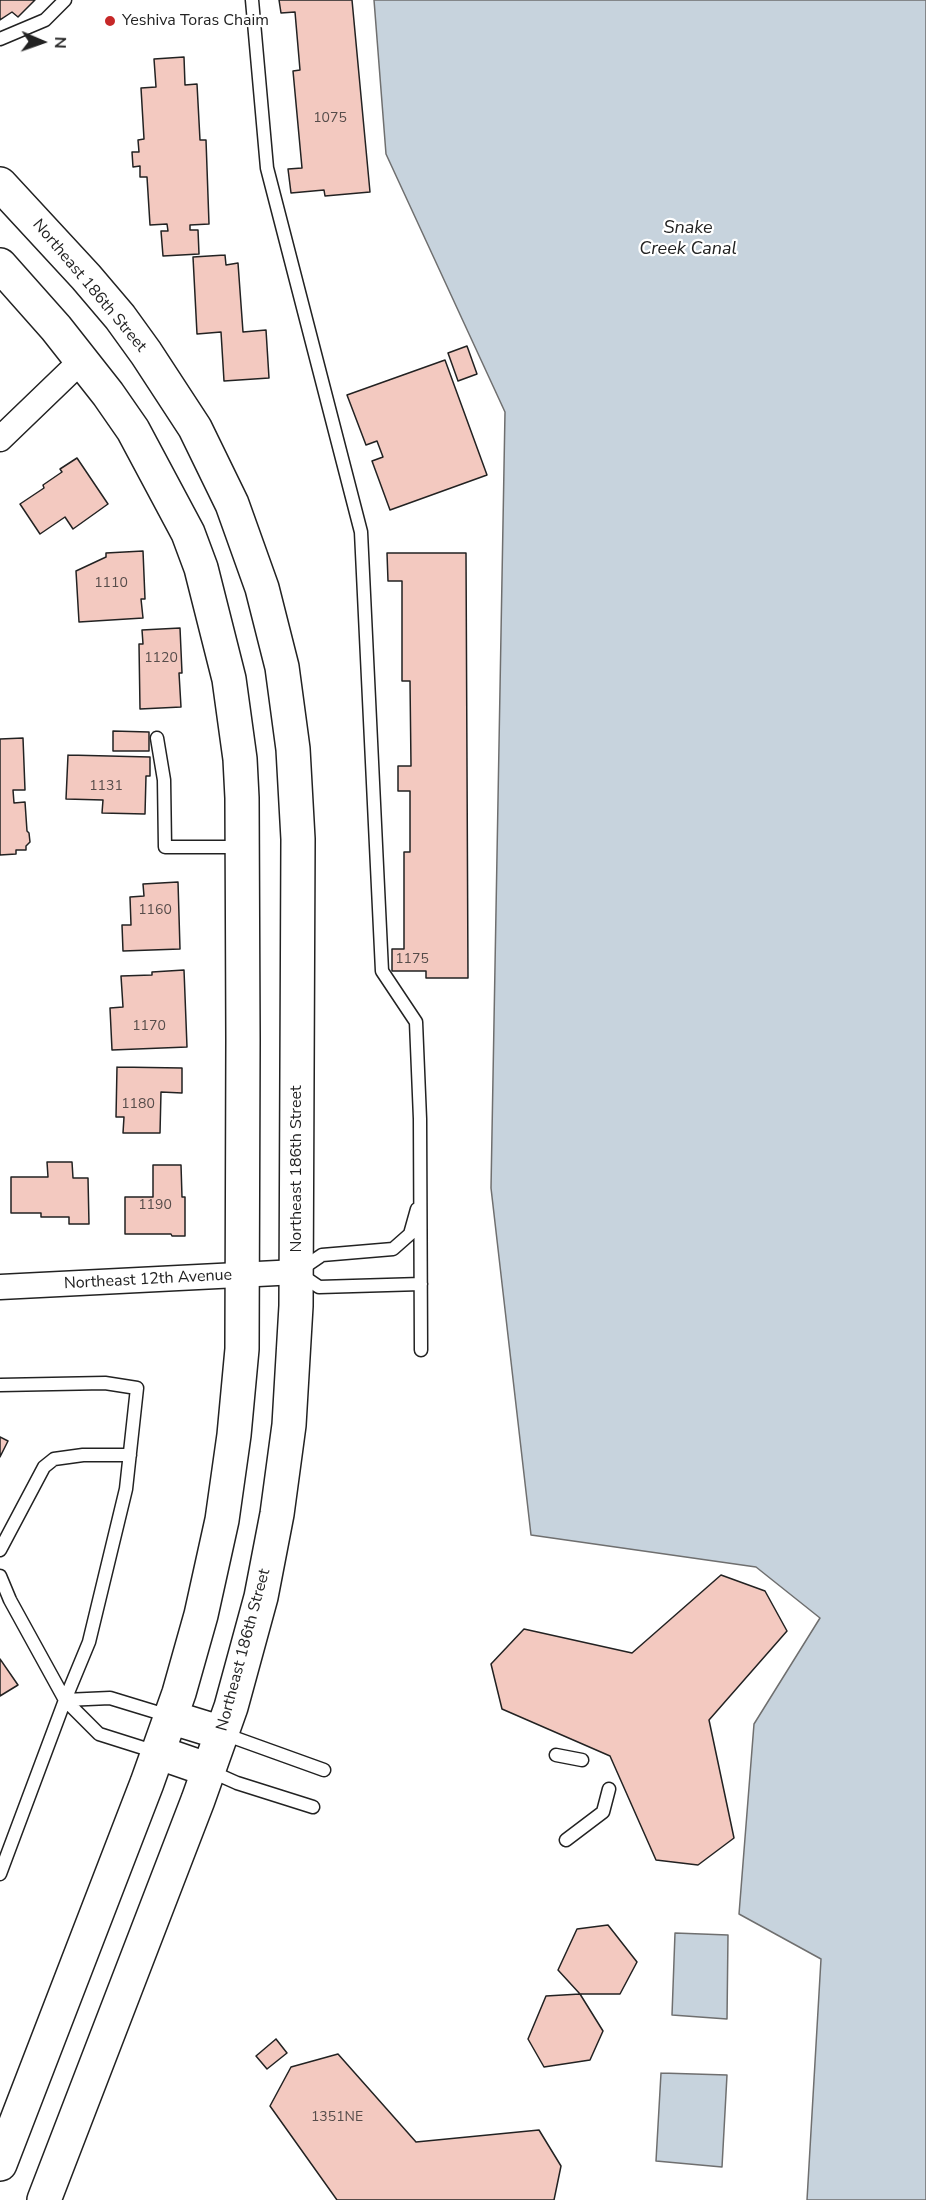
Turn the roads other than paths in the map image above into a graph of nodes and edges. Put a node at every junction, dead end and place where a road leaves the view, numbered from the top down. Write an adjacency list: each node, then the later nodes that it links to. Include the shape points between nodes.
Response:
1 (65, 0): 3 (lane, via 45,20)
2 (252, 0): 10 (lane, via 267,168 361,532 382,971 416,1022)
3 (0, 39)
4 (0, 184): 11 (main road, Northeast 186th Street, via 113,309 171,389 232,504 273,626 288,707 296,790)
5 (0, 265): 6 (main road)
6 (81, 360): 7 (street); 9 (main road, via 139,440 188,533 201,568 236,720)
7 (0, 439)
8 (157, 738): 9 (lane, via 164,780 165,847)
9 (243, 847): 12 (main road)
10 (421, 1200): 11 (lane, via 410,1234 393,1249 322,1255); 13 (lane)
11 (297, 1272): 12 (street, Northeast 12th Avenue); 13 (lane, via 319,1287); 22 (main road, Northeast 186th Street, via 292,1383 277,1514 250,1639)
12 (243, 1275): 14 (street, Northeast 12th Avenue); 21 (main road, via 239,1391 222,1520 195,1637)
13 (421, 1284): 15 (lane)
14 (0, 1287)
15 (421, 1350)
16 (0, 1385): 17 (lane, via 105,1383 137,1388)
17 (129, 1455): 18 (lane, via 54,1459 44,1467); 20 (lane, via 126,1489 89,1642)
18 (0, 1550)
19 (0, 1576): 20 (lane)
20 (65, 1700): 21 (lane, via 110,1698); 23 (lane, via 99,1734); 31 (lane)
21 (170, 1717): 22 (main road); 23 (main road)
22 (222, 1733): 26 (main road, Northeast 186th Street); 27 (lane)
23 (157, 1752): 26 (main road); 32 (main road)
24 (556, 1755): 25 (lane)
25 (582, 1760)
26 (209, 1770): 29 (lane); 33 (main road, Northeast 186th Street)
27 (324, 1770)
28 (609, 1789): 30 (lane, via 603,1812)
29 (314, 1807)
30 (566, 1840)
31 (0, 1874)
32 (0, 2164)
33 (44, 2200)

